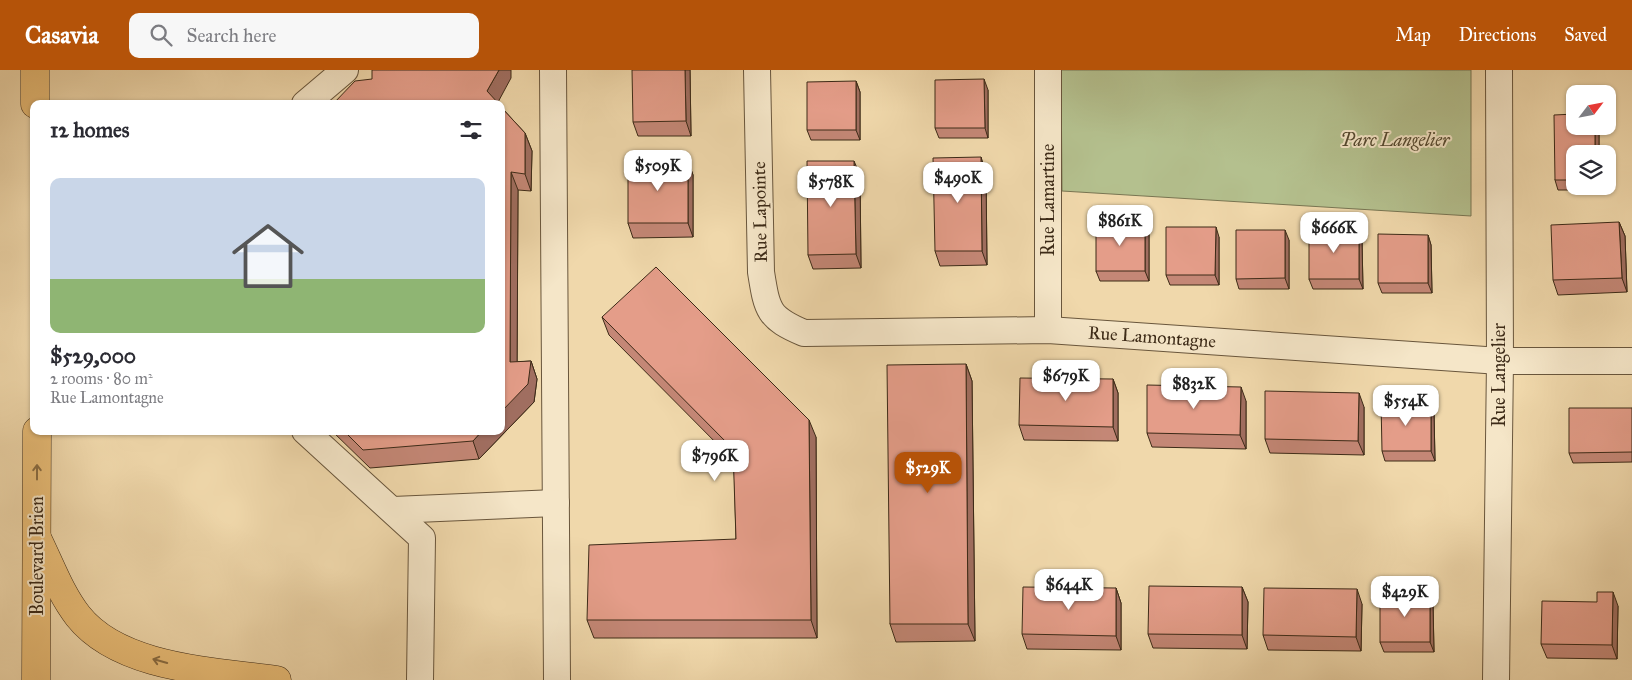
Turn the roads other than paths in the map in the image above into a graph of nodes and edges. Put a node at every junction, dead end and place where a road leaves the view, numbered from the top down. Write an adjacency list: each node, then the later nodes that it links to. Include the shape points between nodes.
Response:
1 (35, 70): 7 (main road)
2 (346, 70): 8 (street)
3 (554, 70): 15 (street)
4 (757, 70): 10 (street, Rue Lapointe, via 762,280 766,302 780,323)
5 (1048, 70): 9 (street, Rue Lamartine)
6 (1499, 70): 11 (street, Rue Langelier)
7 (35, 100)
8 (310, 100)
9 (1048, 330): 10 (street, Rue Lamontagne); 11 (street, Rue Lamontagne)
10 (804, 333)
11 (1500, 361): 12 (street, Rue Lamontagne); 22 (street, Rue Langelier)
12 (1632, 361)
13 (37, 435): 17 (main road, Boulevard Brien, one-way to 13)
14 (310, 435): 16 (street)
15 (556, 503): 16 (street); 21 (street)
16 (393, 510): 20 (street, via 422,538)
17 (37, 538): 18 (main road, Boulevard Brien); 19 (main road, one-way to 17, via 173,664 127,652 105,641 79,617 67,600)
18 (36, 680)
19 (277, 680)
20 (420, 680)
21 (557, 680)
22 (1496, 680)

